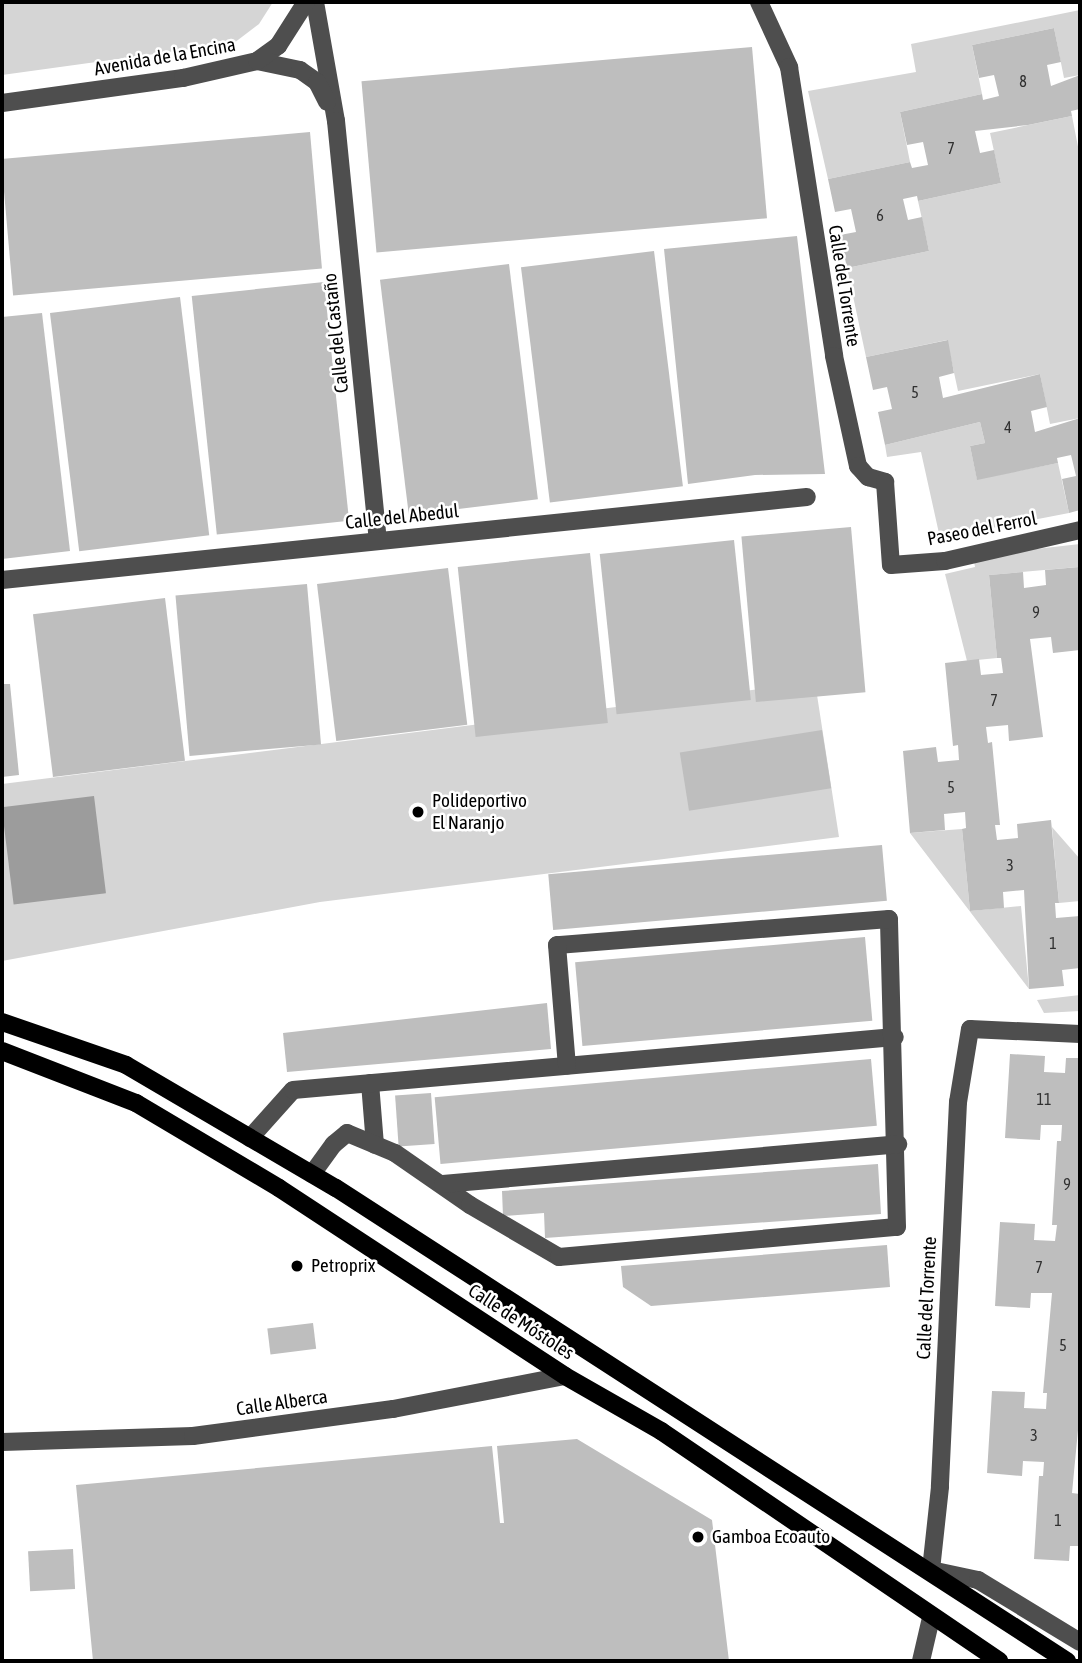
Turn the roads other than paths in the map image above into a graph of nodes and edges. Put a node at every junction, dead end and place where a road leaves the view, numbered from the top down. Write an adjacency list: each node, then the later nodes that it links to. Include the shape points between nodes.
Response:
1 (306, 2): 4 (street, Avenida de la Encina, via 278,46)
2 (315, 2): 6 (street, Calle del Castaño)
3 (759, 2): 10 (street, Calle del Torrente, via 789,67 834,356 858,466 868,477 885,482)
4 (257, 61): 5 (street, Avenida de la Encina, via 183,78); 6 (street, Calle del Castaño, via 300,69 317,82)
5 (2, 103)
6 (336, 121): 9 (street, Calle del Castaño)
7 (807, 496): 9 (street, Calle del Abedul)
8 (1080, 530): 10 (street, Paseo del Ferrol, via 945,561)
9 (378, 541): 11 (street, Calle del Abedul)
10 (891, 565)
11 (2, 580)
12 (2, 1022): 18 (main road, Calle de Móstoles, via 126,1065)
13 (1080, 1034): 25 (street, Calle del Torrente, via 970,1029 958,1102 940,1487)
14 (895, 1037): 16 (street); 16 (street, via 889,919 557,945); 20 (street)
15 (2, 1051): 23 (main road, Calle de Móstoles, via 136,1103 279,1188)
16 (567, 1066): 17 (street)
17 (370, 1083): 18 (street, via 293,1090); 19 (street)
18 (250, 1138): 21 (main road, Calle de Móstoles)
19 (375, 1144): 21 (street, via 347,1133); 22 (street)
20 (898, 1144): 22 (street); 22 (street, via 897,1227 559,1257)
21 (312, 1174): 25 (main road, Calle de Móstoles)
22 (443, 1184)
23 (565, 1376): 24 (street, Calle Alberca, via 393,1409 193,1436); 26 (main road, Calle de Móstoles, via 661,1431)
24 (2, 1442)
25 (930, 1570): 27 (street, Calle de Móstoles, via 978,1580); 31 (main road, Calle de Móstoles)
26 (931, 1618): 29 (street); 30 (main road, Calle de Móstoles)
27 (1080, 1642)
28 (915, 1661): 29 (street)
29 (921, 1661)
30 (998, 1661)
31 (1067, 1661)

